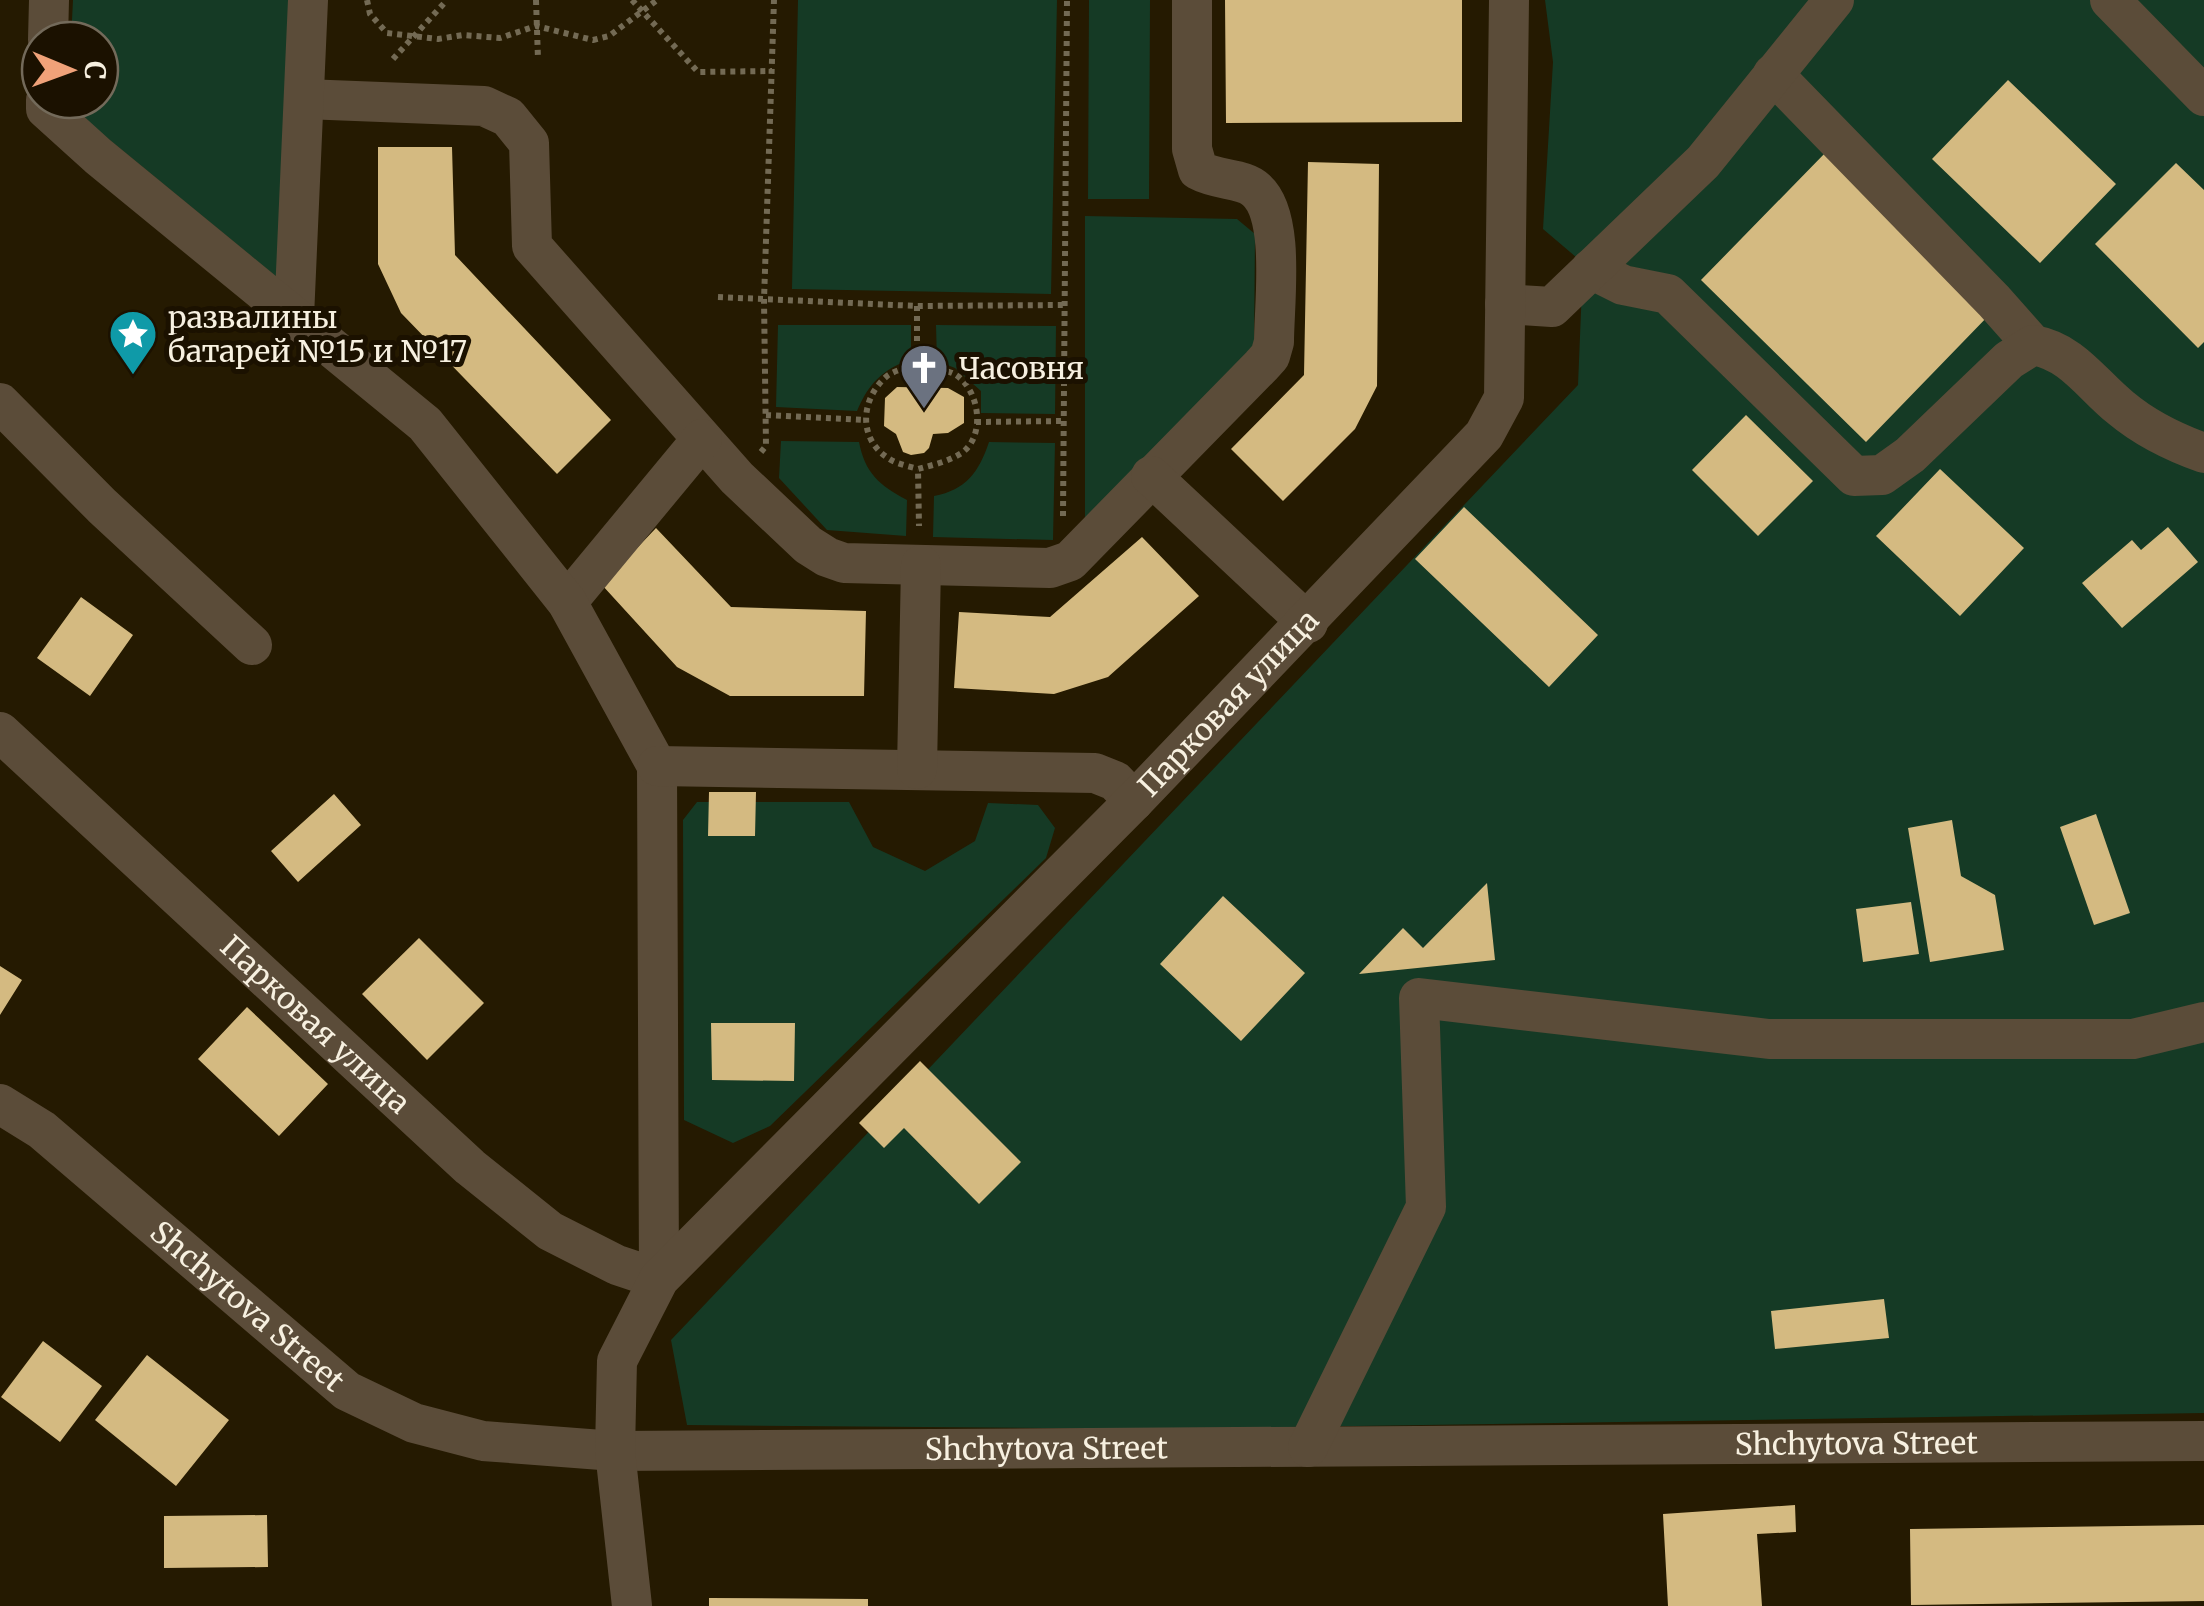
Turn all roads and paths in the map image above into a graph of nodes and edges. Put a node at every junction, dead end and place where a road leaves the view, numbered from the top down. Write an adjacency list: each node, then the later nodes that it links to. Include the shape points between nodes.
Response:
1 (308, 0): 21 (street)
2 (368, 0): 15 (path, via 370,14 387,33)
3 (447, 0): 15 (path)
4 (536, 0): 14 (path)
5 (632, 0): 13 (path)
6 (657, 0): 13 (path)
7 (774, 0): 18 (path)
8 (1066, 0): 27 (path)
9 (1192, 0): 40 (street, via 1192,148 1198,170 1255,188 1269,206 1274,342 1270,356)
10 (1509, 0): 26 (street, Парковая улица)
11 (1834, 0): 19 (street)
12 (2110, 0): 20 (street)
13 (640, 10): 14 (path, via 594,40); 18 (path, via 698,72)
14 (536, 26): 15 (path, via 500,38); 17 (path)
15 (416, 34): 16 (path)
16 (393, 59)
17 (538, 59)
18 (772, 72): 25 (path)
19 (1773, 74): 23 (street, via 1703,162); 30 (street)
20 (2204, 96)
21 (304, 99): 29 (street); 37 (street, via 484,106 508,117 529,143 532,246)
22 (58, 120): 29 (street)
23 (1591, 269): 26 (street, via 1552,307); 30 (street, via 1622,285 1668,294 1854,476 1882,475 1910,455)
24 (718, 296): 25 (path)
25 (764, 300): 28 (path); 33 (path)
26 (1505, 304): 45 (street, Парковая улица, via 1504,398 1484,435)
27 (1064, 305): 28 (path); 35 (path)
28 (917, 306): 31 (path)
29 (294, 317): 44 (street, via 425,424)
30 (2032, 345): 38 (street, via 2053,349 2078,366 2120,408 2164,438)
31 (917, 365): 34 (path, via 890,373 872,392); 36 (path, via 956,375 976,398)
32 (0, 403): 46 (street)
33 (766, 415): 34 (path); 41 (path, via 766,446)
34 (864, 420): 39 (path, via 874,447)
35 (1064, 421): 36 (path); 42 (path, via 1063,525)
36 (976, 422): 39 (path, via 965,450)
37 (702, 439): 41 (street); 44 (street)
38 (2204, 453)
39 (918, 468): 43 (path)
40 (1152, 476): 42 (street); 45 (street)
41 (737, 478): 43 (street, via 826,558)
42 (1070, 561): 43 (street, via 1050,568)
43 (921, 564): 49 (street)
44 (566, 602): 48 (street)
45 (1308, 623): 50 (street, Парковая улица)
46 (252, 645)
47 (0, 732): 53 (street, Парковая улица, via 470,1166 550,1232)
48 (657, 766): 49 (street); 53 (street)
49 (918, 769): 50 (street, via 1095,772)
50 (1134, 801): 53 (street, Парковая улица)
51 (2204, 1022): 55 (street, via 2133,1039 1769,1039 1419,998 1426,1207)
52 (0, 1104): 56 (street, Shchytova Street, via 42,1130 347,1391 414,1423 483,1441)
53 (659, 1279): 56 (street, Парковая улица, via 617,1361)
54 (2204, 1441): 55 (street, Shchytova Street)
55 (1308, 1446): 56 (street, Shchytova Street)
56 (616, 1451): 57 (street, Парковая улица)
57 (632, 1606)

